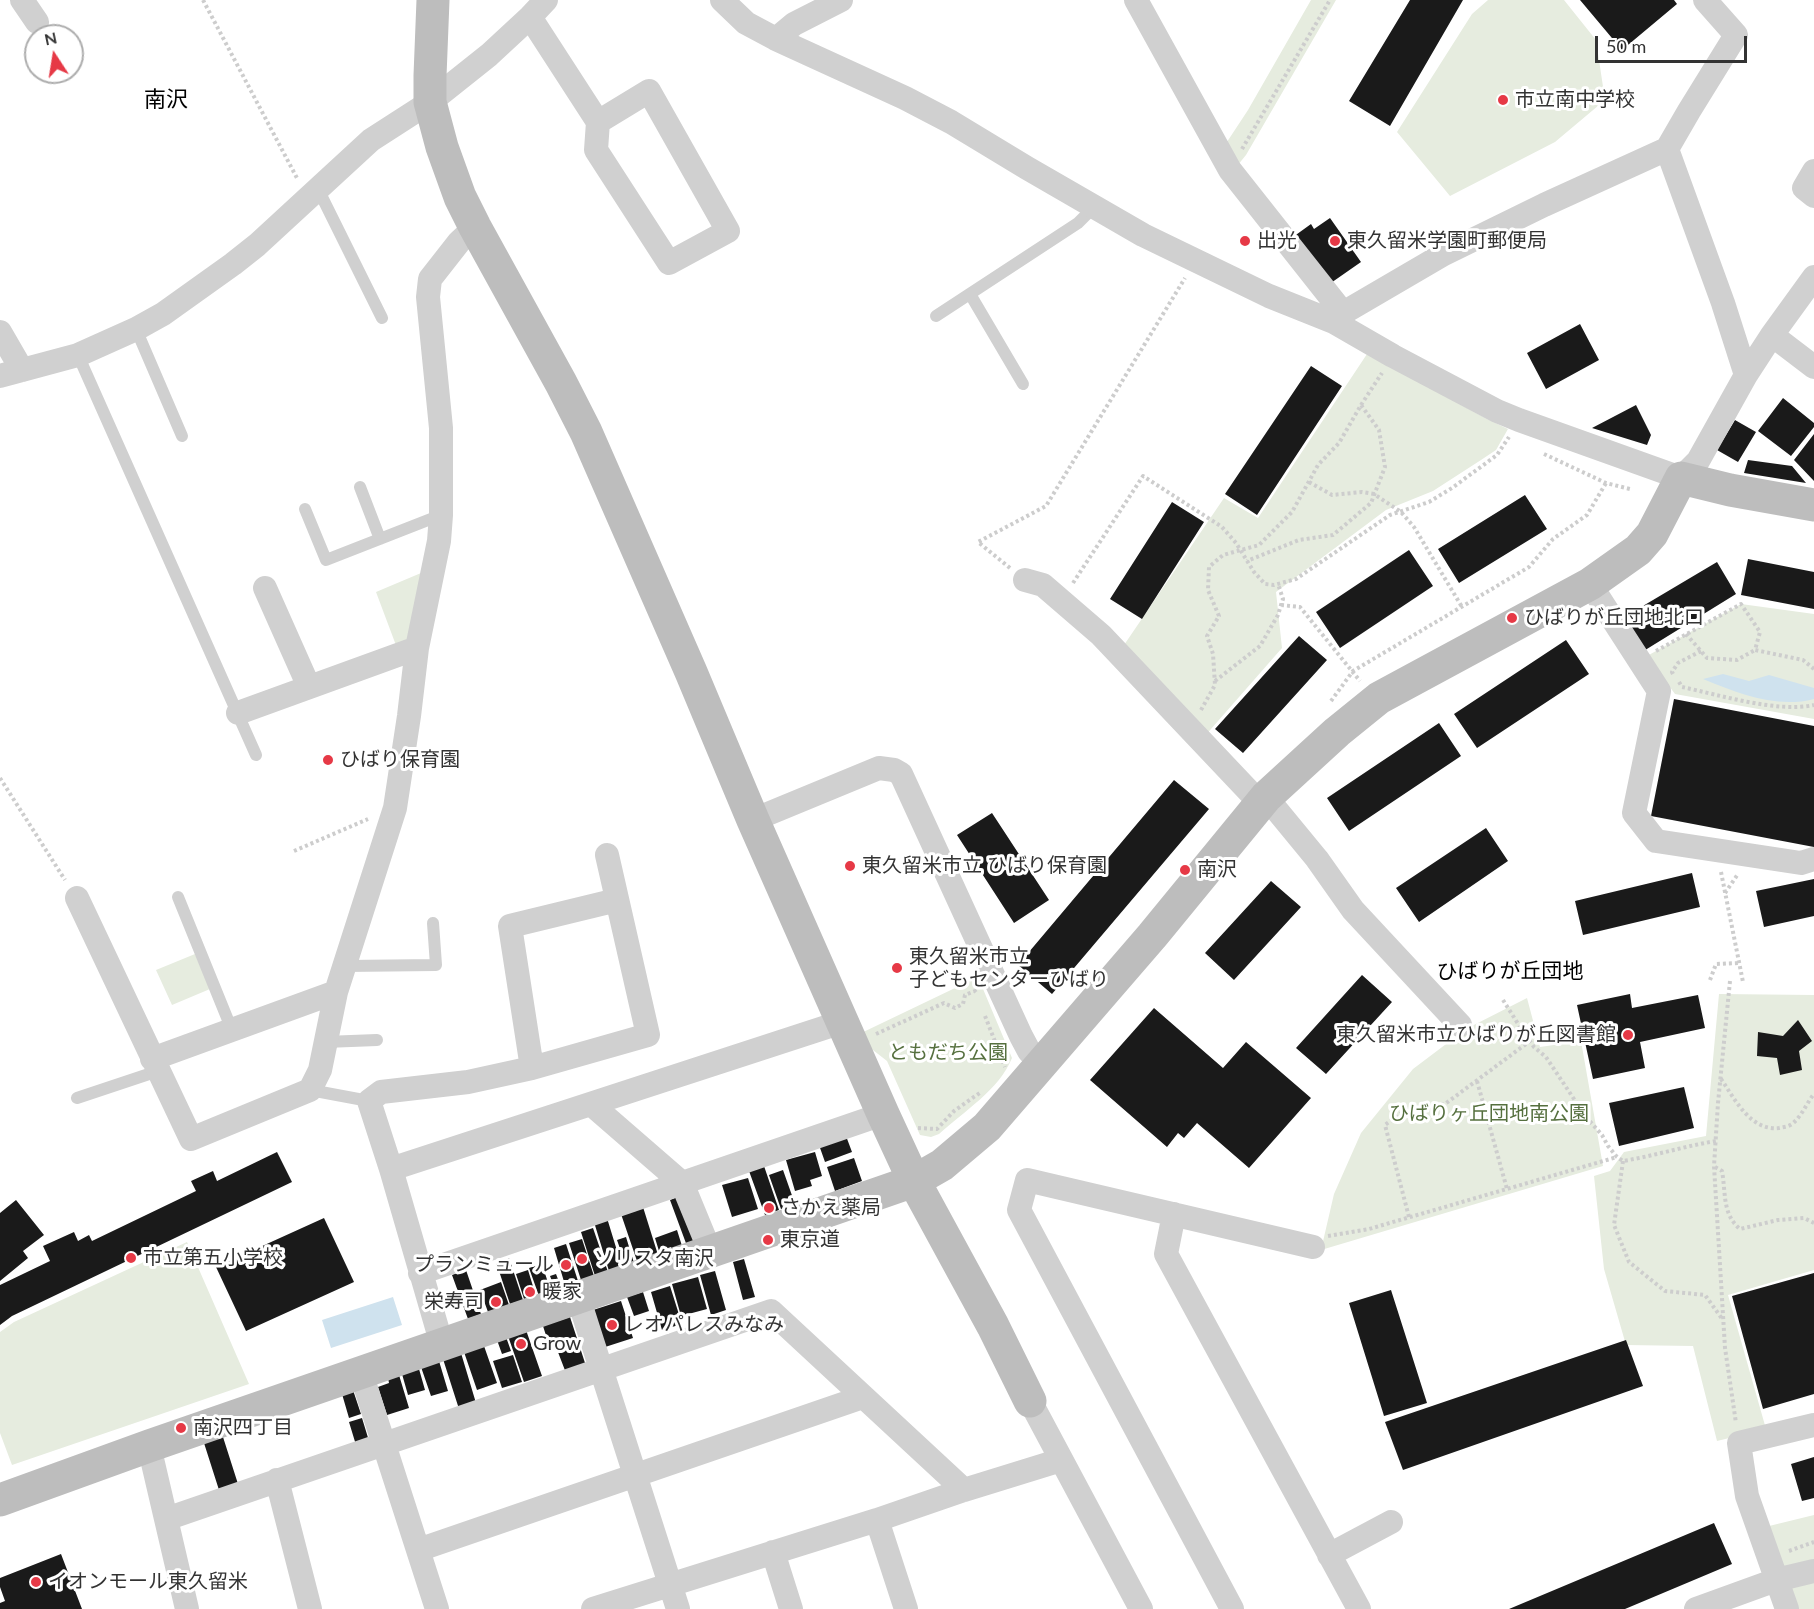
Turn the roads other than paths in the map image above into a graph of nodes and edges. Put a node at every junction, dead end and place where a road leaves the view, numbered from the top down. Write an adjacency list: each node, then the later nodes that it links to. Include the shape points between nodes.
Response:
1 (22, 0): 8 (street)
2 (433, 0): 10 (street)
3 (722, 0): 9 (street, via 746,22)
4 (841, 0): 9 (street, via 794,24)
5 (1136, 0): 22 (street, via 1230,170)
6 (1705, 0): 12 (street, via 1736,35)
7 (538, 8): 10 (street, via 489,55); 11 (street)
8 (37, 22)
9 (776, 39): 16 (street, via 951,122)
10 (430, 102): 14 (street, via 371,140); 17 (street, via 450,172)
11 (598, 122): 11 (street, via 649,91 728,231 669,263 596,150)
12 (1667, 149): 22 (street, via 1444,254); 29 (street)
13 (1814, 171): 15 (street, via 1804,188)
14 (313, 193): 21 (lane); 23 (street, via 233,264)
15 (1814, 196)
16 (1094, 207): 19 (lane, via 1078,223); 22 (street, via 1269,296)
17 (475, 227): 36 (street, via 430,279 428,297 441,428); 46 (street, via 586,432)
18 (1814, 277): 25 (street)
19 (970, 294): 20 (lane); 30 (lane)
20 (936, 316)
21 (382, 318)
22 (1339, 318): 32 (street, via 1393,356 1497,411 1516,433)
23 (136, 329): 26 (street); 31 (lane)
24 (0, 332): 28 (street)
25 (1772, 335): 27 (street); 29 (street)
26 (78, 355): 28 (street); 43 (lane)
27 (1814, 367)
28 (11, 373)
29 (1746, 375): 32 (street, via 1698,461)
30 (1023, 384)
31 (182, 436)
32 (1681, 478): 34 (street); 39 (street, via 1652,534 1638,550)
33 (360, 487): 37 (lane)
34 (1814, 505)
35 (305, 509): 37 (lane, via 326,560)
36 (441, 515): 37 (lane); 41 (street)
37 (380, 539)
38 (1025, 580): 45 (street, via 1043,585 1101,635)
39 (1590, 584): 45 (street, via 1379,698); 48 (street, via 1659,691 1634,813 1656,841 1801,863)
40 (265, 588): 42 (street)
41 (417, 648): 42 (street); 53 (street, via 395,808)
42 (309, 687): 43 (street)
43 (238, 713): 44 (lane)
44 (256, 755)
45 (1263, 800): 56 (street, via 1317,859 1353,909); 60 (street)
46 (753, 820): 55 (street); 60 (street, via 879,768 901,774 990,997)
47 (607, 855): 51 (street)
48 (1814, 859)
49 (178, 897): 57 (lane)
50 (77, 898): 61 (street)
51 (617, 900): 62 (street, via 510,926); 62 (street, via 648,1035)
52 (434, 923): 53 (lane, via 436,965)
53 (345, 966): 54 (street)
54 (336, 992): 57 (street); 59 (street)
55 (842, 1022): 66 (street); 67 (street)
56 (1460, 1025)
57 (232, 1030): 61 (street)
58 (378, 1040): 59 (lane)
59 (325, 1042): 63 (street, via 320,1070)
60 (1041, 1064): 69 (street, via 980,1134 942,1165)
61 (155, 1065): 63 (street, via 191,1140); 64 (lane)
62 (532, 1068): 65 (street, via 468,1082 381,1092)
63 (310, 1090): 65 (lane)
64 (77, 1098)
65 (369, 1101): 68 (street)
66 (591, 1104): 68 (street); 70 (street)
67 (899, 1117): 69 (street); 70 (street)
68 (391, 1168): 74 (street)
69 (914, 1181): 73 (street); 80 (street)
70 (682, 1184): 73 (street); 74 (street)
71 (1174, 1215): 72 (street); 94 (street, via 1166,1254); 106 (street, via 1027,1180 1019,1210)
72 (1319, 1242)
73 (710, 1251): 75 (street)
74 (420, 1273): 76 (street)
75 (578, 1297): 76 (street); 77 (street)
76 (442, 1345): 78 (street)
77 (600, 1369): 79 (street, via 771,1311); 82 (street); 85 (street)
78 (361, 1373): 82 (street); 83 (street)
79 (863, 1397): 85 (street); 87 (street)
80 (1030, 1401): 84 (street)
81 (1814, 1425): 96 (street, via 1739,1443 1747,1496)
82 (383, 1444): 86 (street); 92 (street)
83 (149, 1446): 88 (street); 89 (street)
84 (1061, 1460): 87 (street); 105 (street)
85 (635, 1476): 92 (street); 97 (street)
86 (277, 1480): 89 (street); 99 (street)
87 (964, 1490): 90 (street)
88 (0, 1500)
89 (166, 1519): 98 (street)
90 (877, 1520): 93 (street); 104 (street)
91 (1391, 1522): 94 (street)
92 (418, 1550): 100 (street)
93 (773, 1552): 97 (street); 103 (street)
94 (1329, 1555): 107 (street)
95 (1814, 1571): 96 (street)
96 (1776, 1580): 108 (street); 109 (street)
97 (671, 1584): 101 (street); 102 (street)
98 (187, 1609)
99 (310, 1609)
100 (437, 1609)
101 (593, 1609)
102 (678, 1609)
103 (791, 1609)
104 (906, 1609)
105 (1141, 1609)
106 (1232, 1609)
107 (1359, 1609)
108 (1696, 1609)
109 (1787, 1609)

